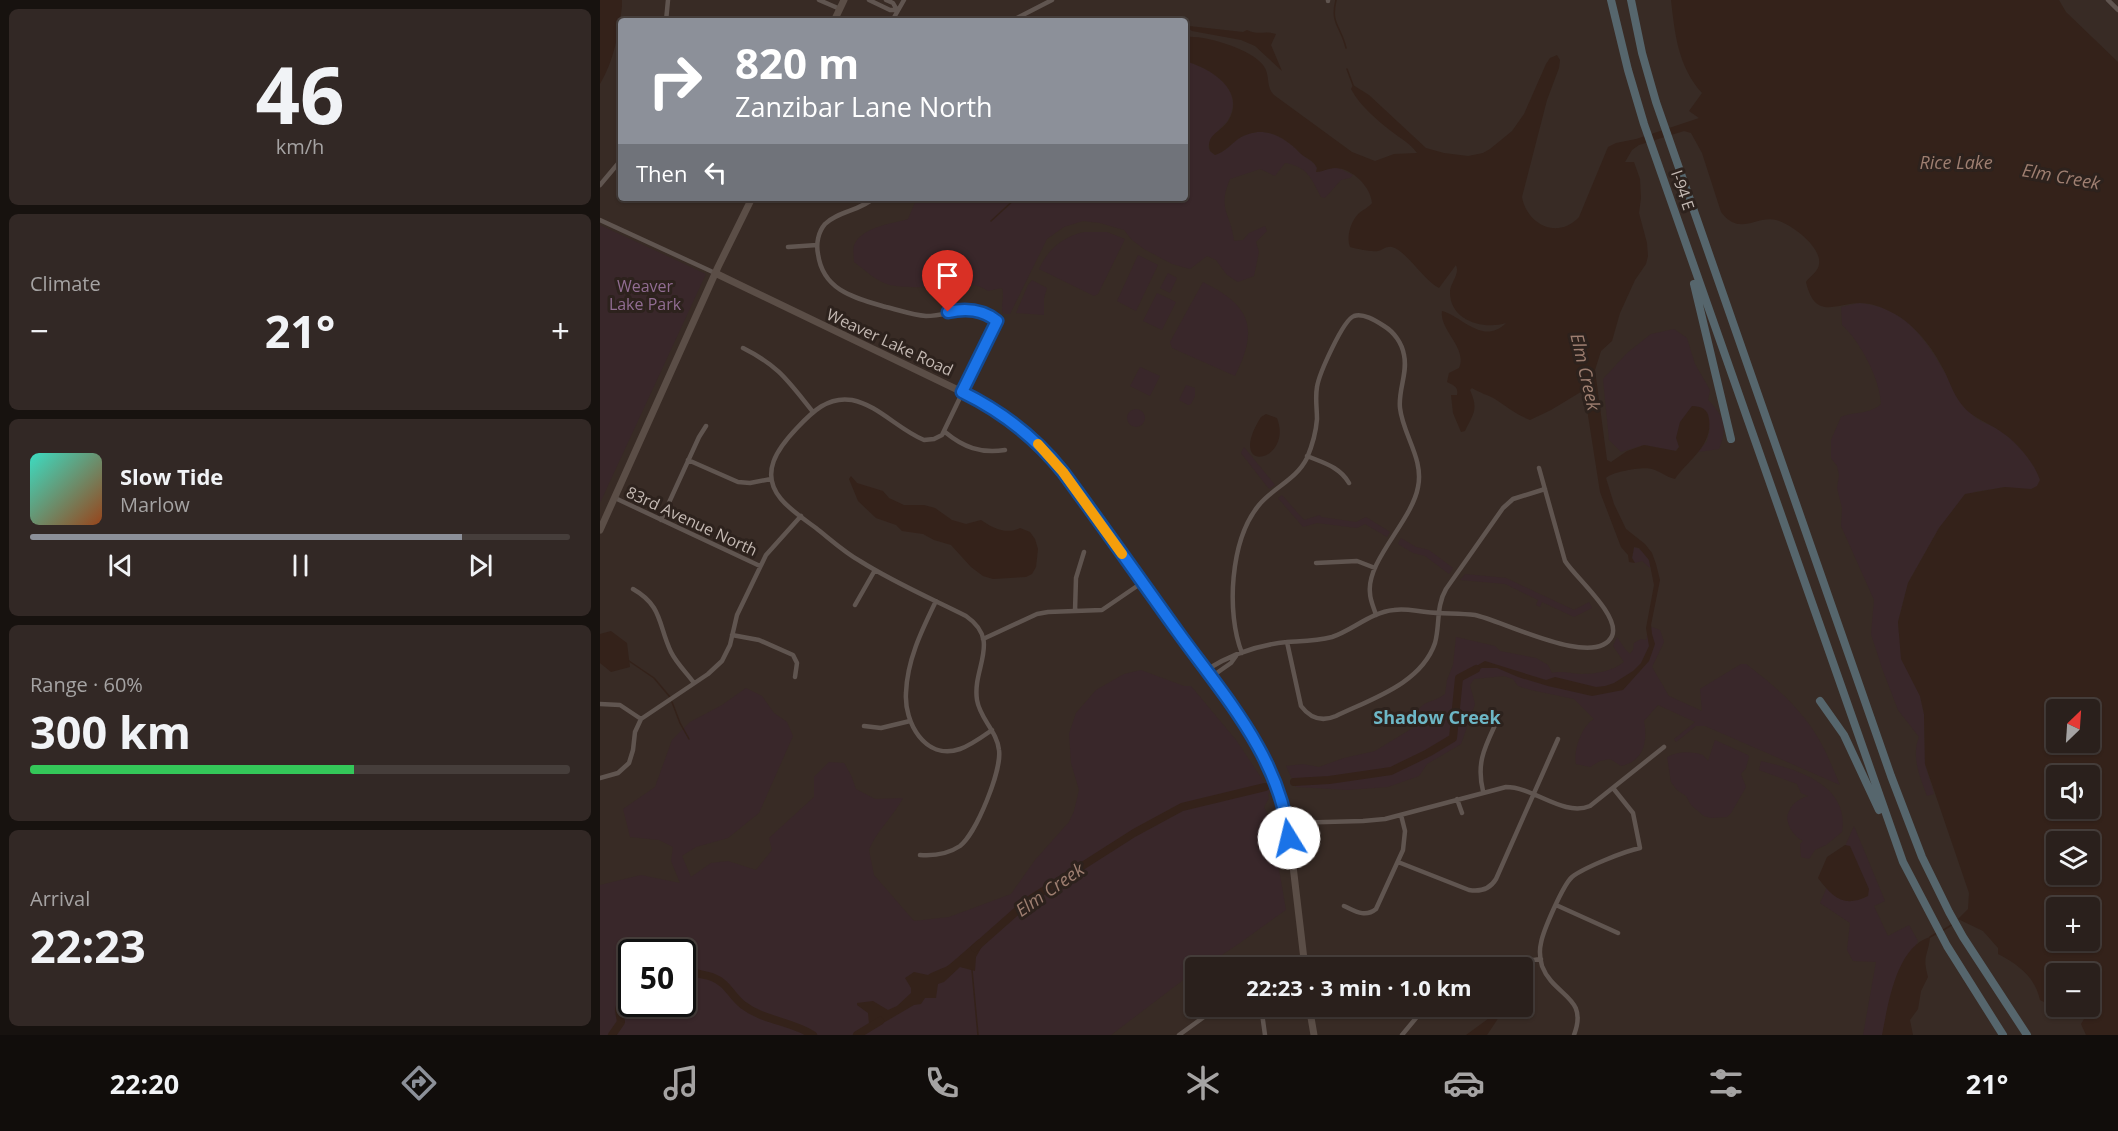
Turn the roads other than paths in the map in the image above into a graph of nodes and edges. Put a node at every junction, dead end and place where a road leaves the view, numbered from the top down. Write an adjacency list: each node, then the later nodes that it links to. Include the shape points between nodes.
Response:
1 (668, 0): 14 (street)
2 (819, 0): 11 (street)
3 (844, 0): 11 (main road)
4 (869, 0): 12 (street)
5 (886, 0): 12 (street)
6 (904, 0): 12 (street)
7 (1052, 0): 17 (street)
8 (1611, 0): 23 (highway, I-94 E, via 1644,124)
9 (1631, 0): 101 (highway, via 1661,118 1891,776 1948,912)
10 (2108, 0): 13 (street)
11 (840, 9): 15 (main road)
12 (897, 10): 16 (street)
13 (2118, 10)
14 (666, 18)
15 (836, 18)
16 (893, 18)
17 (1017, 18)
18 (618, 164): 19 (street)
19 (600, 185)
20 (751, 201): 26 (main road)
21 (870, 201): 24 (street, via 825,224)
22 (600, 220): 26 (street, Weaver Lake Road)
23 (1684, 240): 32 (highway); 82 (highway)
24 (817, 246): 25 (street); 28 (street, via 826,277 848,296 919,315 968,309 997,321)
25 (788, 247)
26 (716, 273): 28 (main road, Weaver Lake Road); 40 (main road)
27 (742, 348): 29 (street, via 778,370)
28 (962, 392): 31 (street); 49 (main road, Weaver Lake Road, via 1009,418 1044,449)
29 (813, 412): 31 (street, via 827,403 852,400 924,440); 37 (street, via 778,449)
30 (706, 426): 35 (street)
31 (945, 432): 33 (street, via 972,449)
32 (1731, 440)
33 (1005, 450)
34 (1307, 456): 38 (street, via 1338,469); 47 (street, via 1315,432 1316,393 1322,371 1347,321 1360,315 1386,327 1403,351 1400,409 1419,476 1413,505); 59 (street, via 1294,476 1256,508 1239,548 1233,623)
35 (688, 460): 37 (street, via 738,482); 42 (street)
36 (1539, 468): 39 (street)
37 (771, 479): 41 (street, via 782,501)
38 (1349, 483)
39 (1545, 489): 54 (street, via 1507,503 1446,589); 54 (street, via 1565,561 1606,614 1613,627 1612,636 1600,646 1582,647 1542,639 1478,616)
40 (615, 498): 42 (street, 83rd Avenue North); 43 (main road)
41 (801, 516): 46 (street, via 773,545); 48 (street)
42 (661, 520): 46 (street, 83rd Avenue North)
43 (600, 530)
44 (1084, 552): 53 (street, via 1076,578)
45 (1316, 563): 47 (street, via 1357,561)
46 (760, 566): 56 (street)
47 (1375, 568): 55 (street, via 1370,590)
48 (875, 570): 51 (street); 52 (street)
49 (1143, 582): 53 (street, via 1107,608); 60 (main road, Weaver Lake Road)
50 (633, 589): 62 (street, via 655,608 671,652)
51 (936, 601): 57 (street, via 971,620); 66 (street, via 909,671 906,702)
52 (855, 605)
53 (1075, 611): 57 (street, via 1037,614)
54 (1438, 613): 55 (street, via 1402,609); 58 (street, via 1432,650 1414,675 1330,719 1317,718 1301,706)
55 (1376, 615): 58 (street, via 1329,638)
56 (732, 635): 61 (street, via 759,640 793,655); 62 (street, via 722,661)
57 (983, 639): 69 (street, via 977,700)
58 (1287, 642): 59 (street)
59 (1242, 653): 60 (street, via 1226,658)
60 (1209, 674): 79 (main road, Weaver Lake Road, via 1262,751 1277,783)
61 (795, 677)
62 (694, 683): 65 (street)
63 (1820, 700): 82 (highway, via 1853,750)
64 (600, 704): 65 (street, via 620,705)
65 (641, 719): 72 (street, via 629,763 618,773)
66 (910, 721): 68 (street, via 881,728); 69 (street, via 920,739 944,751 960,749)
67 (1497, 721): 74 (street, via 1480,766)
68 (864, 726)
69 (992, 730): 80 (street, via 999,750 999,770 970,836 959,847 934,856)
70 (1558, 739): 75 (street)
71 (1664, 747): 73 (street)
72 (600, 778)
73 (1613, 788): 75 (street, via 1590,806 1577,809); 83 (street, via 1633,813 1640,848 1575,875 1567,882)
74 (1483, 791): 75 (street, via 1515,787); 76 (street)
75 (1534, 793): 81 (street, via 1496,879 1485,890 1470,890)
76 (1458, 799): 77 (street); 78 (street)
77 (1462, 813)
78 (1401, 815): 79 (street, via 1374,821); 81 (street, via 1405,831)
79 (1288, 824): 86 (main road, Weaver Lake Road)
80 (920, 855)
81 (1398, 862): 84 (street, via 1376,909 1363,914)
82 (1903, 862): 89 (highway)
83 (1556, 905): 85 (street); 87 (street, via 1541,940)
84 (1344, 906)
85 (1618, 933)
86 (1304, 957)
87 (1541, 959): 88 (street); 98 (street, via 1546,974 1578,1009)
88 (1533, 960)
89 (1967, 979): 99 (highway); 100 (highway)
90 (1204, 1017): 94 (street)
91 (1263, 1017): 95 (street)
92 (1311, 1017): 96 (main road)
93 (1417, 1017): 97 (street)
94 (1179, 1035)
95 (1265, 1035)
96 (1314, 1035)
97 (1402, 1035)
98 (1574, 1035)
99 (1996, 1035)
100 (2003, 1035)
101 (2027, 1035)

